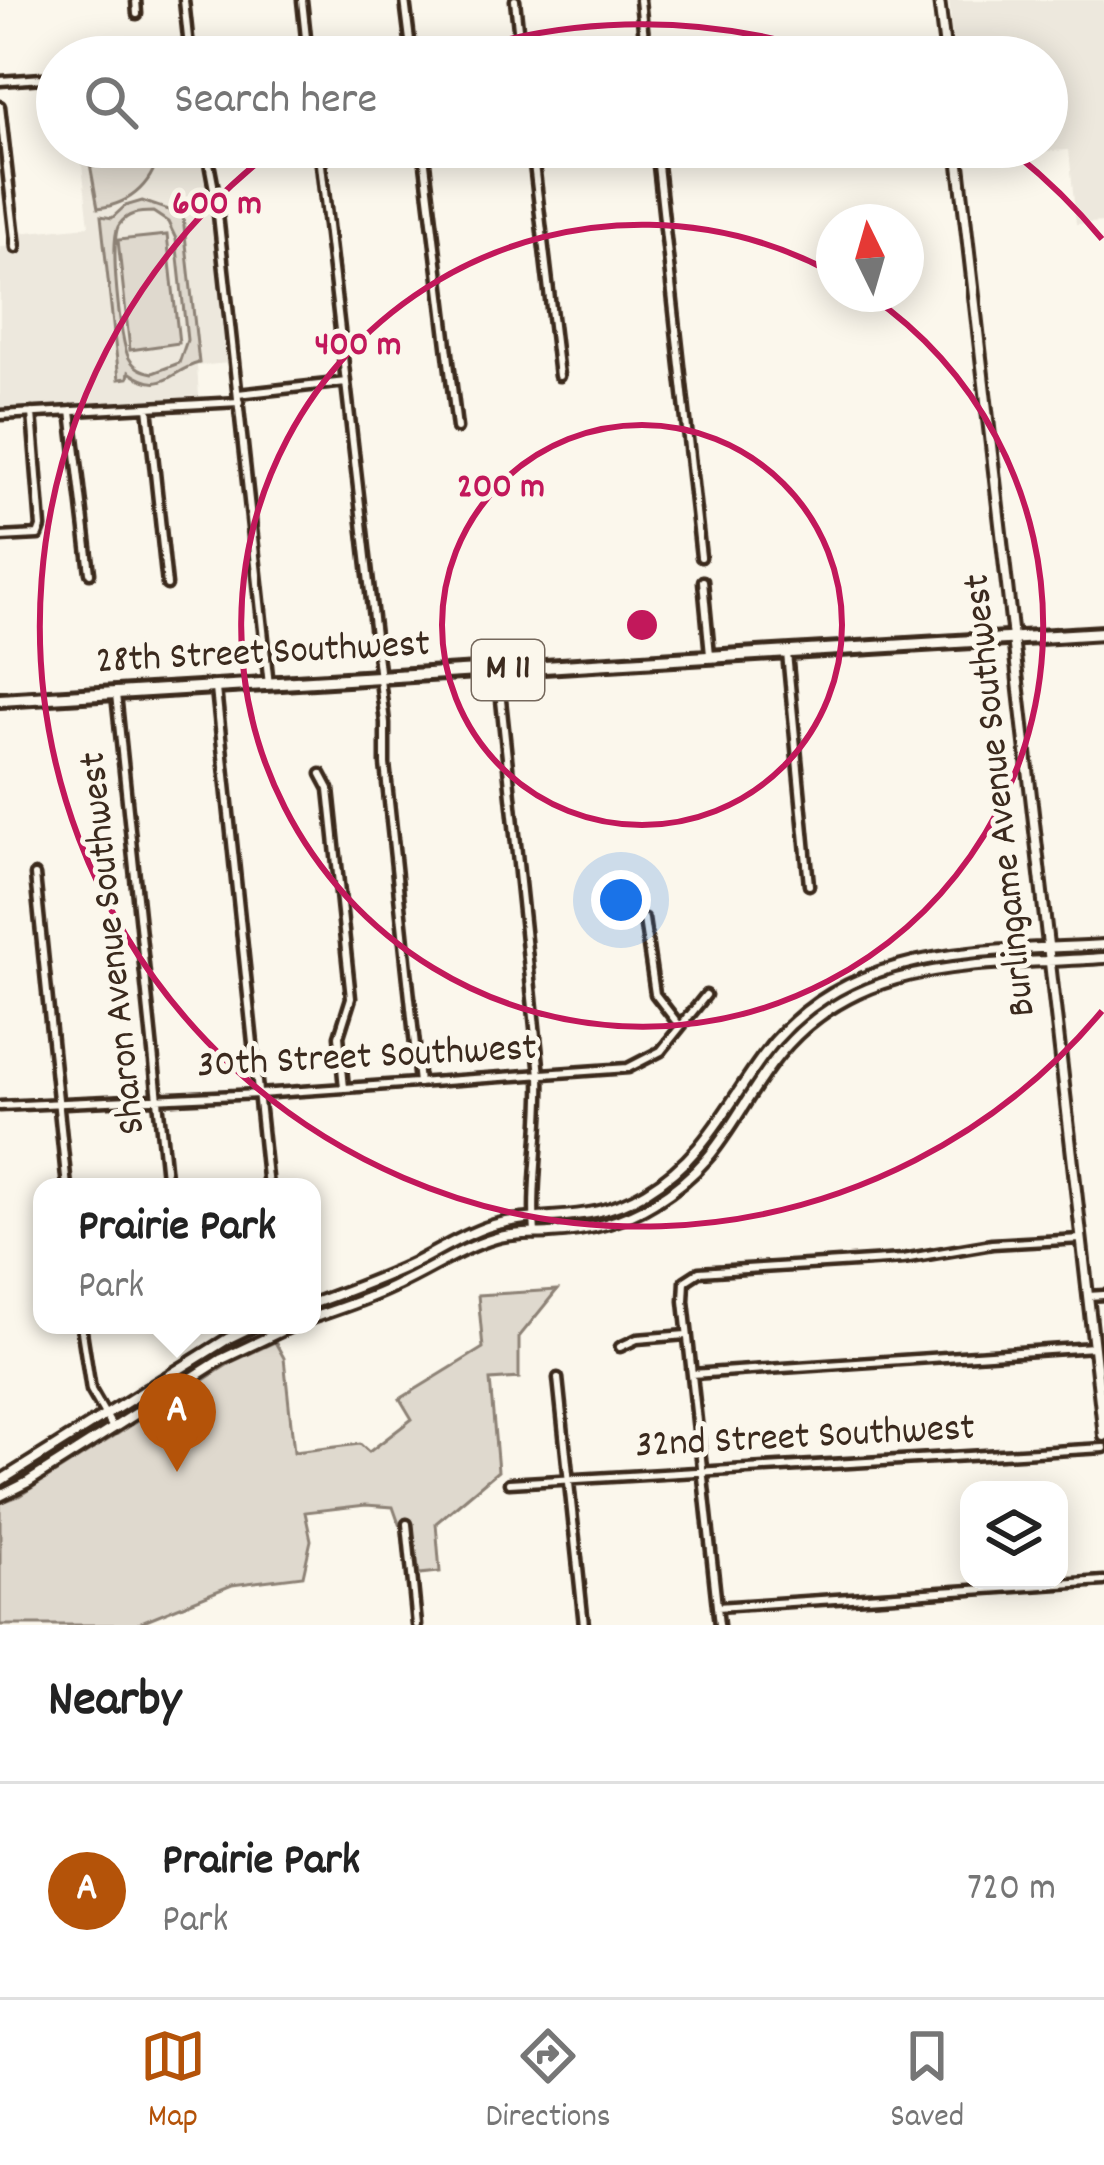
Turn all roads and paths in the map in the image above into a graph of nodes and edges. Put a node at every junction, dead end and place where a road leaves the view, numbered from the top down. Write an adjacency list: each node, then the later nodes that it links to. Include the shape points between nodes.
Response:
1 (136, 0): 8 (street)
2 (184, 0): 9 (street)
3 (302, 0): 10 (street)
4 (406, 0): 11 (street)
5 (515, 0): 12 (street)
6 (640, 0): 13 (street)
7 (939, 0): 14 (street)
8 (137, 14)
9 (188, 36)
10 (306, 36)
11 (410, 36)
12 (519, 36)
13 (644, 36)
14 (943, 36)
15 (36, 78): 16 (street)
16 (0, 80)
17 (0, 106): 24 (street)
18 (210, 168): 29 (street)
19 (321, 168): 28 (street)
20 (426, 168): 34 (street)
21 (534, 168): 27 (street)
22 (658, 168): 36 (street)
23 (959, 168): 41 (street, Burlingame Avenue Southwest)
24 (11, 198): 25 (street); 26 (street)
25 (0, 199)
26 (16, 248)
27 (559, 376)
28 (346, 382): 29 (street); 45 (street)
29 (238, 398): 30 (street); 46 (street)
30 (148, 407): 31 (street); 39 (street)
31 (71, 411): 32 (street); 37 (street)
32 (32, 413): 33 (street); 35 (street, via 41,527 38,535)
33 (0, 415)
34 (457, 428)
35 (0, 537)
36 (700, 556)
37 (90, 573)
38 (703, 581): 43 (street)
39 (167, 585)
40 (1104, 633): 41 (main road, 28th Street Southwest / M 11)
41 (1015, 639): 42 (main road, 28th Street Southwest / M 11); 55 (street, Burlingame Avenue Southwest)
42 (787, 653): 43 (main road, 28th Street Southwest / M 11); 52 (street)
43 (711, 658): 44 (main road, 28th Street Southwest / M 11)
44 (498, 671): 45 (main road, 28th Street Southwest / M 11); 60 (street)
45 (380, 679): 46 (main road, 28th Street Southwest / M 11); 61 (street)
46 (269, 685): 47 (main road, 28th Street Southwest / M 11)
47 (216, 688): 48 (main road, 28th Street Southwest / M 11); 63 (street)
48 (116, 694): 49 (main road, 28th Street Southwest / M 11); 64 (street, Sharon Avenue Southwest)
49 (0, 700)
50 (320, 774): 62 (street, via 329,789 351,998 339,1029)
51 (35, 875): 65 (street)
52 (809, 885)
53 (644, 919): 59 (street, via 655,994)
54 (1104, 945): 55 (street)
55 (1049, 948): 57 (street, Burlingame Avenue Southwest); 67 (street, via 923,958 842,986 783,1032 700,1150)
56 (1104, 958): 57 (street)
57 (1051, 962): 71 (street, via 914,972 835,1004 783,1050 714,1154); 74 (street, Burlingame Avenue Southwest)
58 (706, 995): 59 (street, 30th Street Southwest)
59 (680, 1026): 60 (street, 30th Street Southwest, via 638,1066)
60 (540, 1076): 61 (street, 30th Street Southwest); 72 (street)
61 (419, 1083): 62 (street, 30th Street Southwest)
62 (344, 1088): 63 (street, 30th Street Southwest)
63 (259, 1094): 64 (street, 30th Street Southwest); 70 (street)
64 (158, 1098): 65 (street, 30th Street Southwest); 69 (street, Sharon Avenue Southwest)
65 (58, 1103): 66 (street, 30th Street Southwest); 68 (street)
66 (0, 1106)
67 (669, 1177): 71 (street); 72 (street, via 603,1212)
68 (66, 1178)
69 (166, 1178)
70 (267, 1178)
71 (677, 1187): 73 (street, via 607,1225)
72 (534, 1221): 73 (street); 77 (street, via 492,1226)
73 (535, 1234): 78 (street, via 482,1243)
74 (1082, 1239): 76 (street, Burlingame Avenue Southwest); 82 (street, via 699,1272 683,1289)
75 (1104, 1295): 76 (street)
76 (1088, 1296): 84 (street, Burlingame Avenue Southwest)
77 (321, 1301)
78 (321, 1315)
79 (82, 1334): 88 (street, via 91,1390)
80 (237, 1334): 88 (street)
81 (272, 1334): 89 (street)
82 (688, 1335): 83 (street); 85 (street)
83 (620, 1347)
84 (1094, 1347): 85 (street); 87 (street, Burlingame Avenue Southwest)
85 (692, 1374): 92 (street)
86 (558, 1378): 93 (street)
87 (1102, 1398): 90 (street, Burlingame Avenue Southwest)
88 (105, 1417): 89 (street); 94 (street)
89 (113, 1428): 96 (street)
90 (1104, 1436)
91 (1104, 1448): 92 (street, 32nd Street Southwest)
92 (704, 1473): 93 (street, 32nd Street Southwest); 99 (street)
93 (568, 1480): 95 (street, 32nd Street Southwest); 101 (street)
94 (0, 1481)
95 (509, 1483)
96 (0, 1496)
97 (406, 1524): 100 (street)
98 (1104, 1581): 99 (street)
99 (717, 1607): 102 (street)
100 (417, 1625)
101 (584, 1625)
102 (719, 1625)

